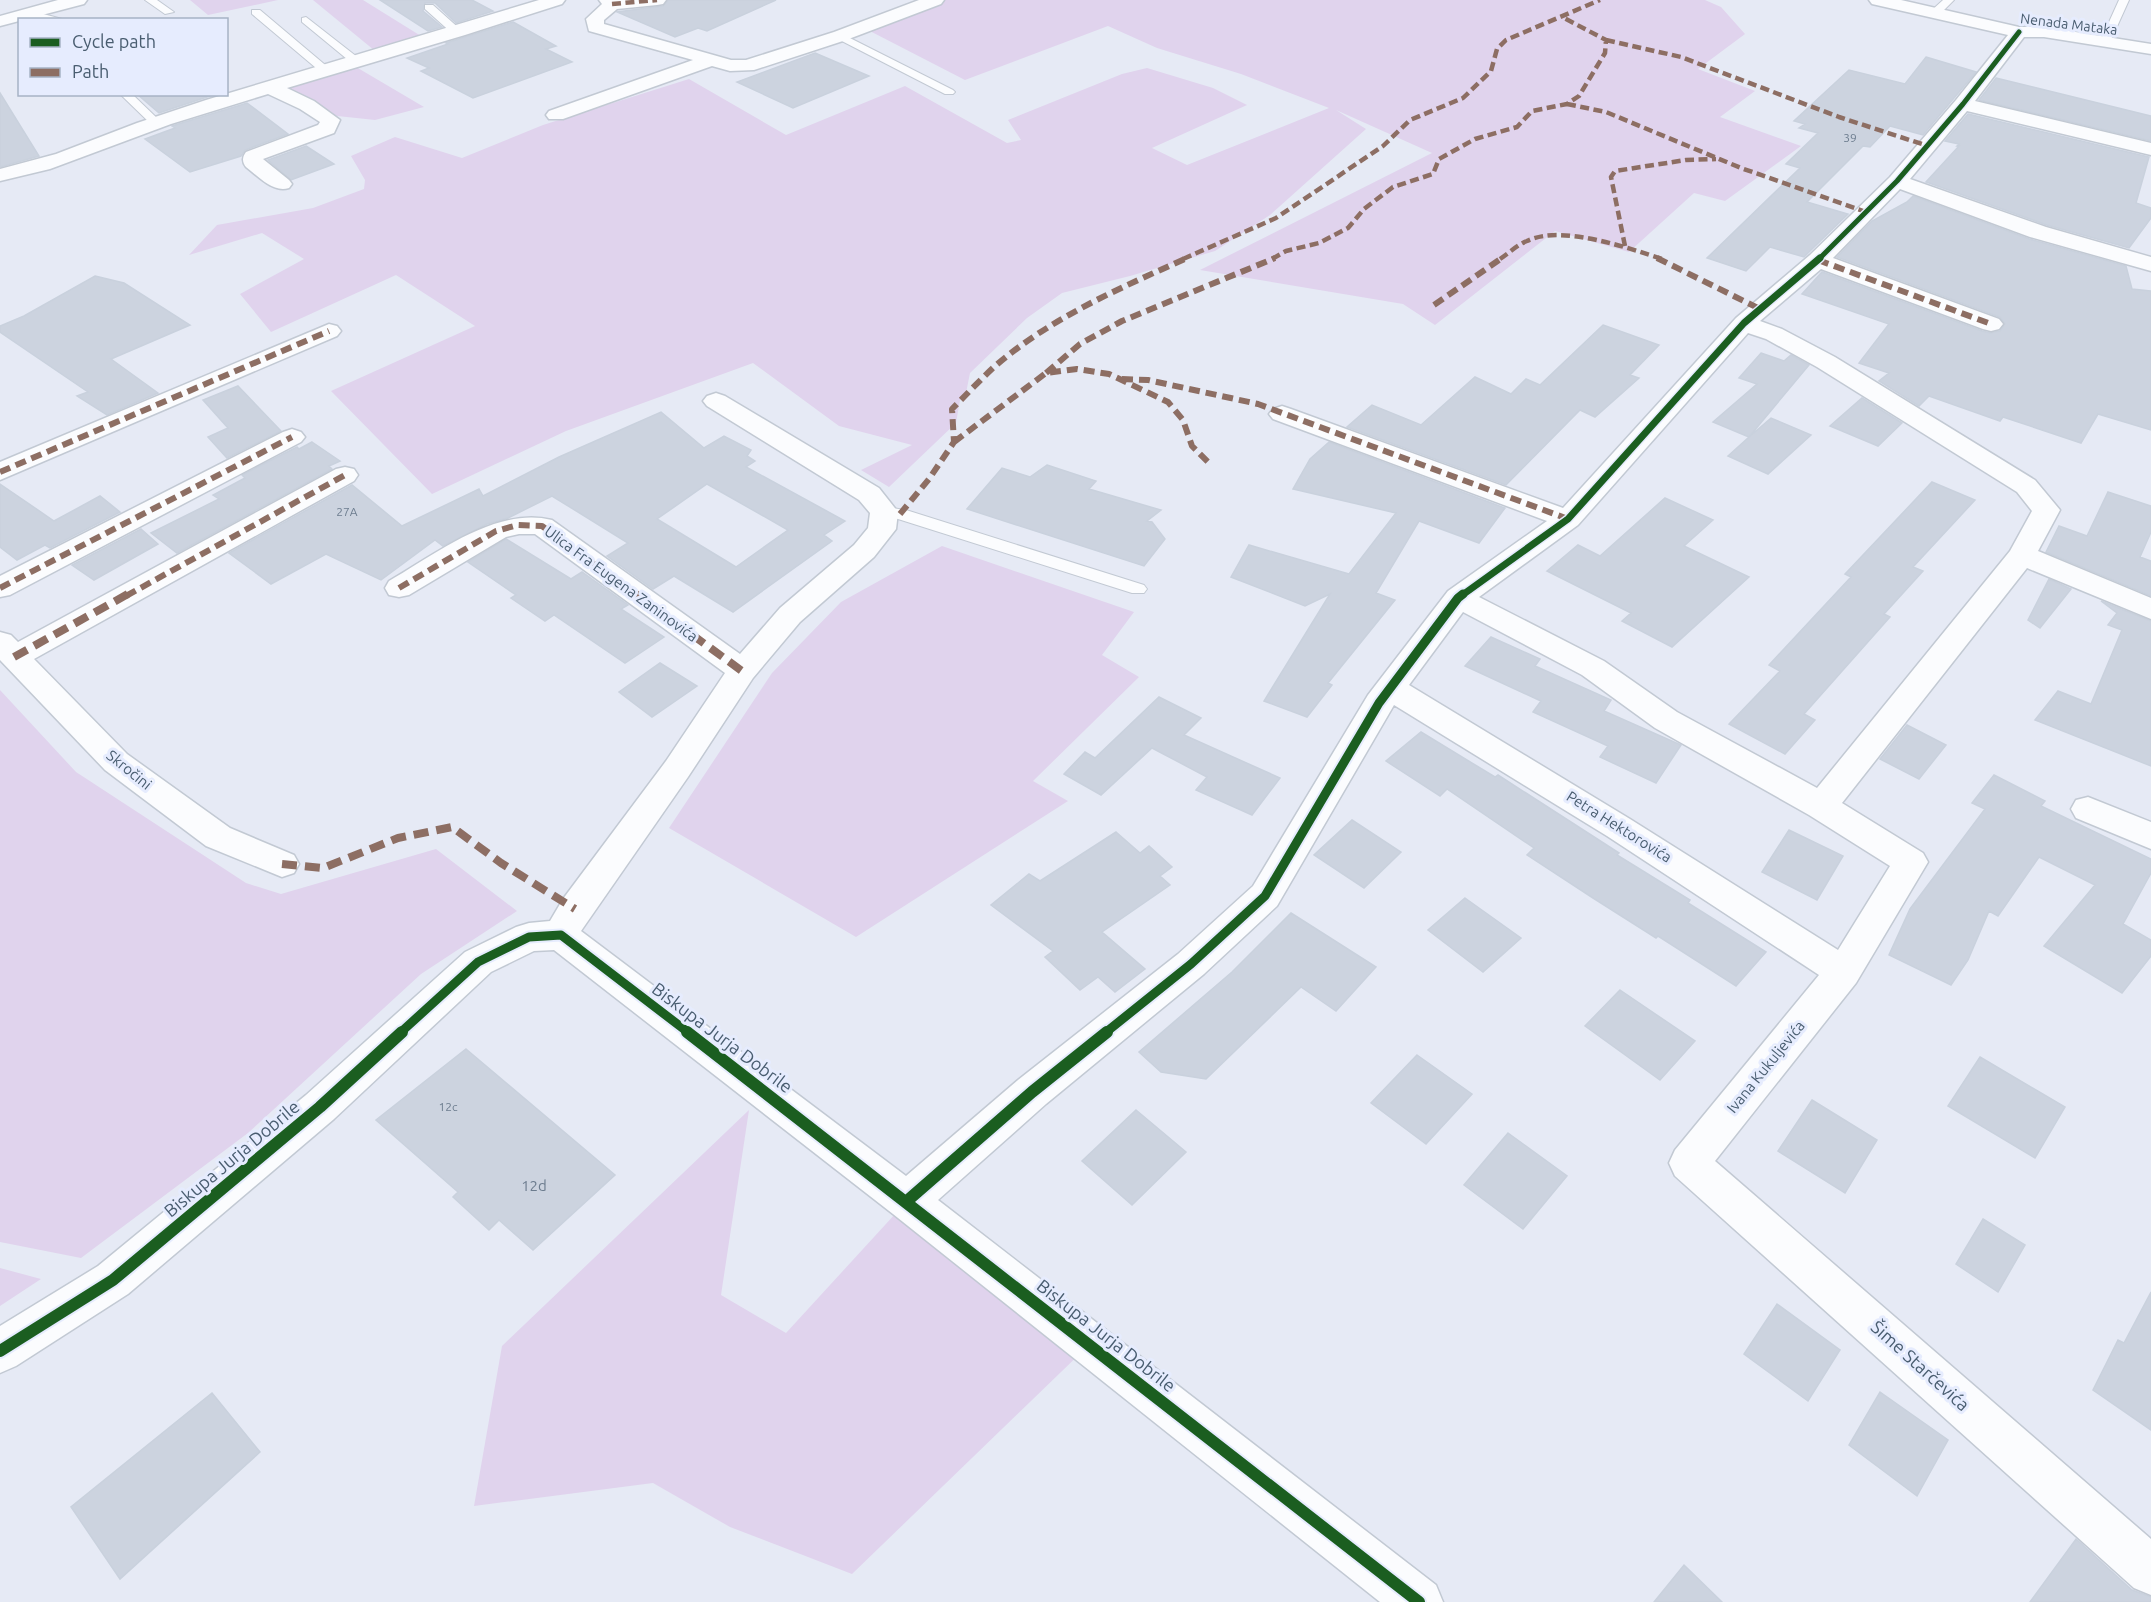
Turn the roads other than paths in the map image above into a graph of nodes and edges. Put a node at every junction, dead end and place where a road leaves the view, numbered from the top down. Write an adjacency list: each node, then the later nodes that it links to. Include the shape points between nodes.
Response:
1 (78, 0): 13 (street)
2 (150, 0): 11 (lane)
3 (556, 0): 19 (street)
4 (657, 0): 9 (street)
5 (935, 0): 20 (street)
6 (1878, 0): 14 (street, Nenada Mataka)
7 (1949, 0): 14 (lane)
8 (2124, 0): 21 (lane)
9 (610, 2): 23 (street, via 595,19 595,27)
10 (429, 8): 19 (lane)
11 (169, 12)
12 (256, 12): 25 (lane)
13 (28, 13): 15 (lane); 17 (street)
14 (1935, 13): 18 (street, Nenada Mataka)
15 (41, 18)
16 (306, 20): 24 (lane)
17 (0, 21)
18 (2019, 32): 21 (street, Nenada Mataka); 29 (street)
19 (458, 33): 24 (street)
20 (840, 36): 23 (street, via 747,66); 27 (lane)
21 (2105, 42): 22 (street, Nenada Mataka)
22 (2151, 49)
23 (711, 60): 30 (street)
24 (357, 62): 25 (street)
25 (326, 71): 26 (street)
26 (271, 88): 31 (street); 35 (street, via 330,120 327,129 253,156 254,163)
27 (949, 92)
28 (127, 96): 31 (lane)
29 (1964, 104): 32 (street); 34 (street)
30 (556, 115)
31 (156, 123): 33 (street, via 75,155)
32 (2151, 149)
33 (0, 175)
34 (1897, 181): 36 (street); 37 (street, via 2038,232)
35 (282, 184)
36 (1818, 260): 38 (street); 39 (street)
37 (2151, 264)
38 (1744, 324): 47 (street); 48 (street, via 1774,334 1826,362 2026,486 2046,510)
39 (1991, 324)
40 (329, 331): 44 (street)
41 (716, 401): 46 (street, via 869,494)
42 (1282, 414): 47 (street)
43 (292, 437): 49 (street)
44 (0, 472)
45 (345, 475): 54 (street)
46 (884, 512): 51 (lane); 55 (street, via 882,529 864,551 790,615)
47 (1568, 519): 52 (street)
48 (2022, 555): 53 (street); 57 (street)
49 (0, 588)
50 (399, 588): 55 (street, Ulica Fra Eugena Zaninovića, via 496,531 518,525 542,526)
51 (1138, 589)
52 (1458, 598): 56 (street); 57 (street, via 1593,668 1666,720)
53 (2151, 609)
54 (7, 650): 60 (street, Skročini, via 116,762 218,837)
55 (742, 671): 61 (street, via 677,769 575,909)
56 (1391, 689): 62 (street, Petra Hektorovića, via 1516,762); 64 (street, via 1265,896 1191,964 1032,1092)
57 (1821, 806): 62 (street, Ivana Kukuljevića, via 1911,862)
58 (2088, 809): 59 (street)
59 (2151, 837)
60 (282, 864)
61 (561, 935): 64 (street, Biskupa Jurja Dobrile); 65 (street, Biskupa Jurja Dobrile, via 529,937 478,962 320,1107 113,1280)
62 (1842, 972): 63 (street, Ivana Kukuljevića)
63 (1689, 1163): 66 (street, Šime Starčevića)
64 (907, 1200): 67 (street, Biskupa Jurja Dobrile)
65 (0, 1351)
66 (2151, 1571)
67 (1419, 1602)

